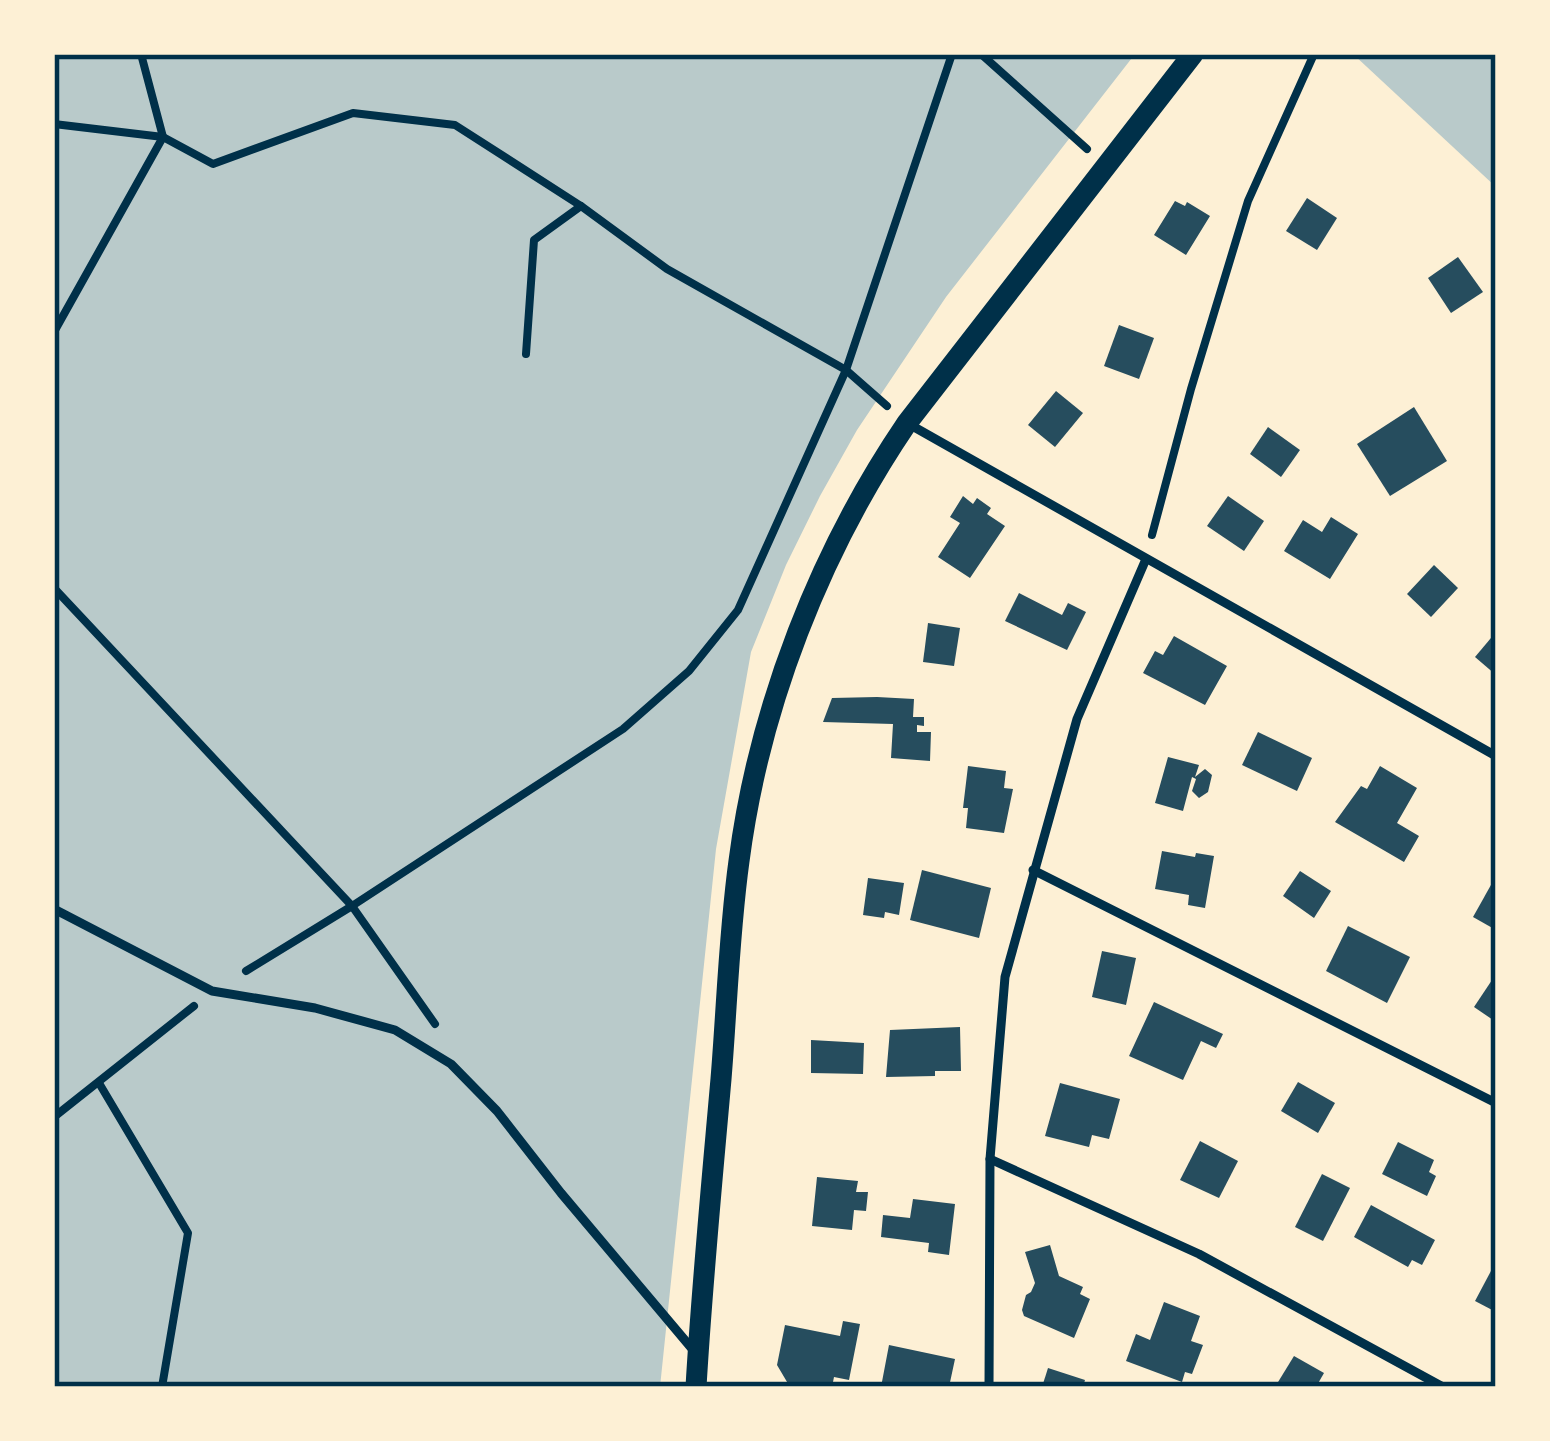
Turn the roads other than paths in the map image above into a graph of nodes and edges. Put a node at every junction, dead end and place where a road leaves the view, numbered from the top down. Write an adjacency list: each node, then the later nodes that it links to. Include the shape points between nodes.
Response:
1 (1193, 54): 2 (street)
2 (907, 423): 3 (lane); 9 (street, via 813,597 757,766 739,860)
3 (1145, 560): 4 (lane); 5 (lane, via 1077,719)
4 (1496, 757)
5 (1033, 870): 7 (lane); 8 (lane, via 1005,976)
6 (54, 909): 9 (lane, via 212,991 394,1030 451,1064)
7 (1496, 1102)
8 (990, 1159): 11 (lane); 12 (lane, via 1199,1254)
9 (698, 1355): 10 (street)
10 (696, 1387)
11 (988, 1387)
12 (1443, 1387)

